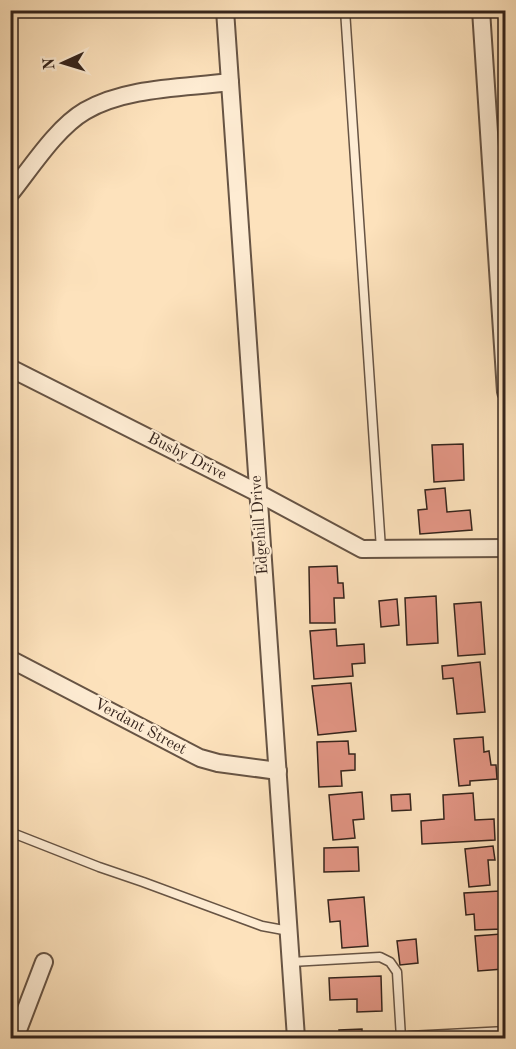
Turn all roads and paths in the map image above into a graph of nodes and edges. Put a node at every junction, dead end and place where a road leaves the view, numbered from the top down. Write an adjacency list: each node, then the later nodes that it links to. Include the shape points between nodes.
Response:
1 (225, 10): 4 (street, Edgehill Drive)
2 (345, 10): 10 (lane)
3 (481, 10): 7 (street)
4 (230, 82): 5 (street, via 122,95 84,112 43,151); 8 (street, Edgehill Drive)
5 (10, 194)
6 (10, 368): 8 (street, Busby Drive)
7 (506, 392)
8 (258, 493): 10 (street, Busby Drive, via 362,549); 12 (street, Edgehill Drive)
9 (506, 548): 10 (street, Busby Drive)
10 (381, 549)
11 (10, 659): 12 (street, Verdant Street, via 200,758)
12 (278, 771): 14 (street, Edgehill Drive)
13 (10, 832): 14 (lane, via 262,926)
14 (289, 931): 16 (street, Edgehill Drive)
15 (44, 962): 19 (street)
16 (291, 962): 18 (lane, via 380,957 390,962 397,972); 20 (street, Edgehill Drive)
17 (506, 1031): 18 (lane)
18 (405, 1037)
19 (15, 1038)
20 (296, 1038)

